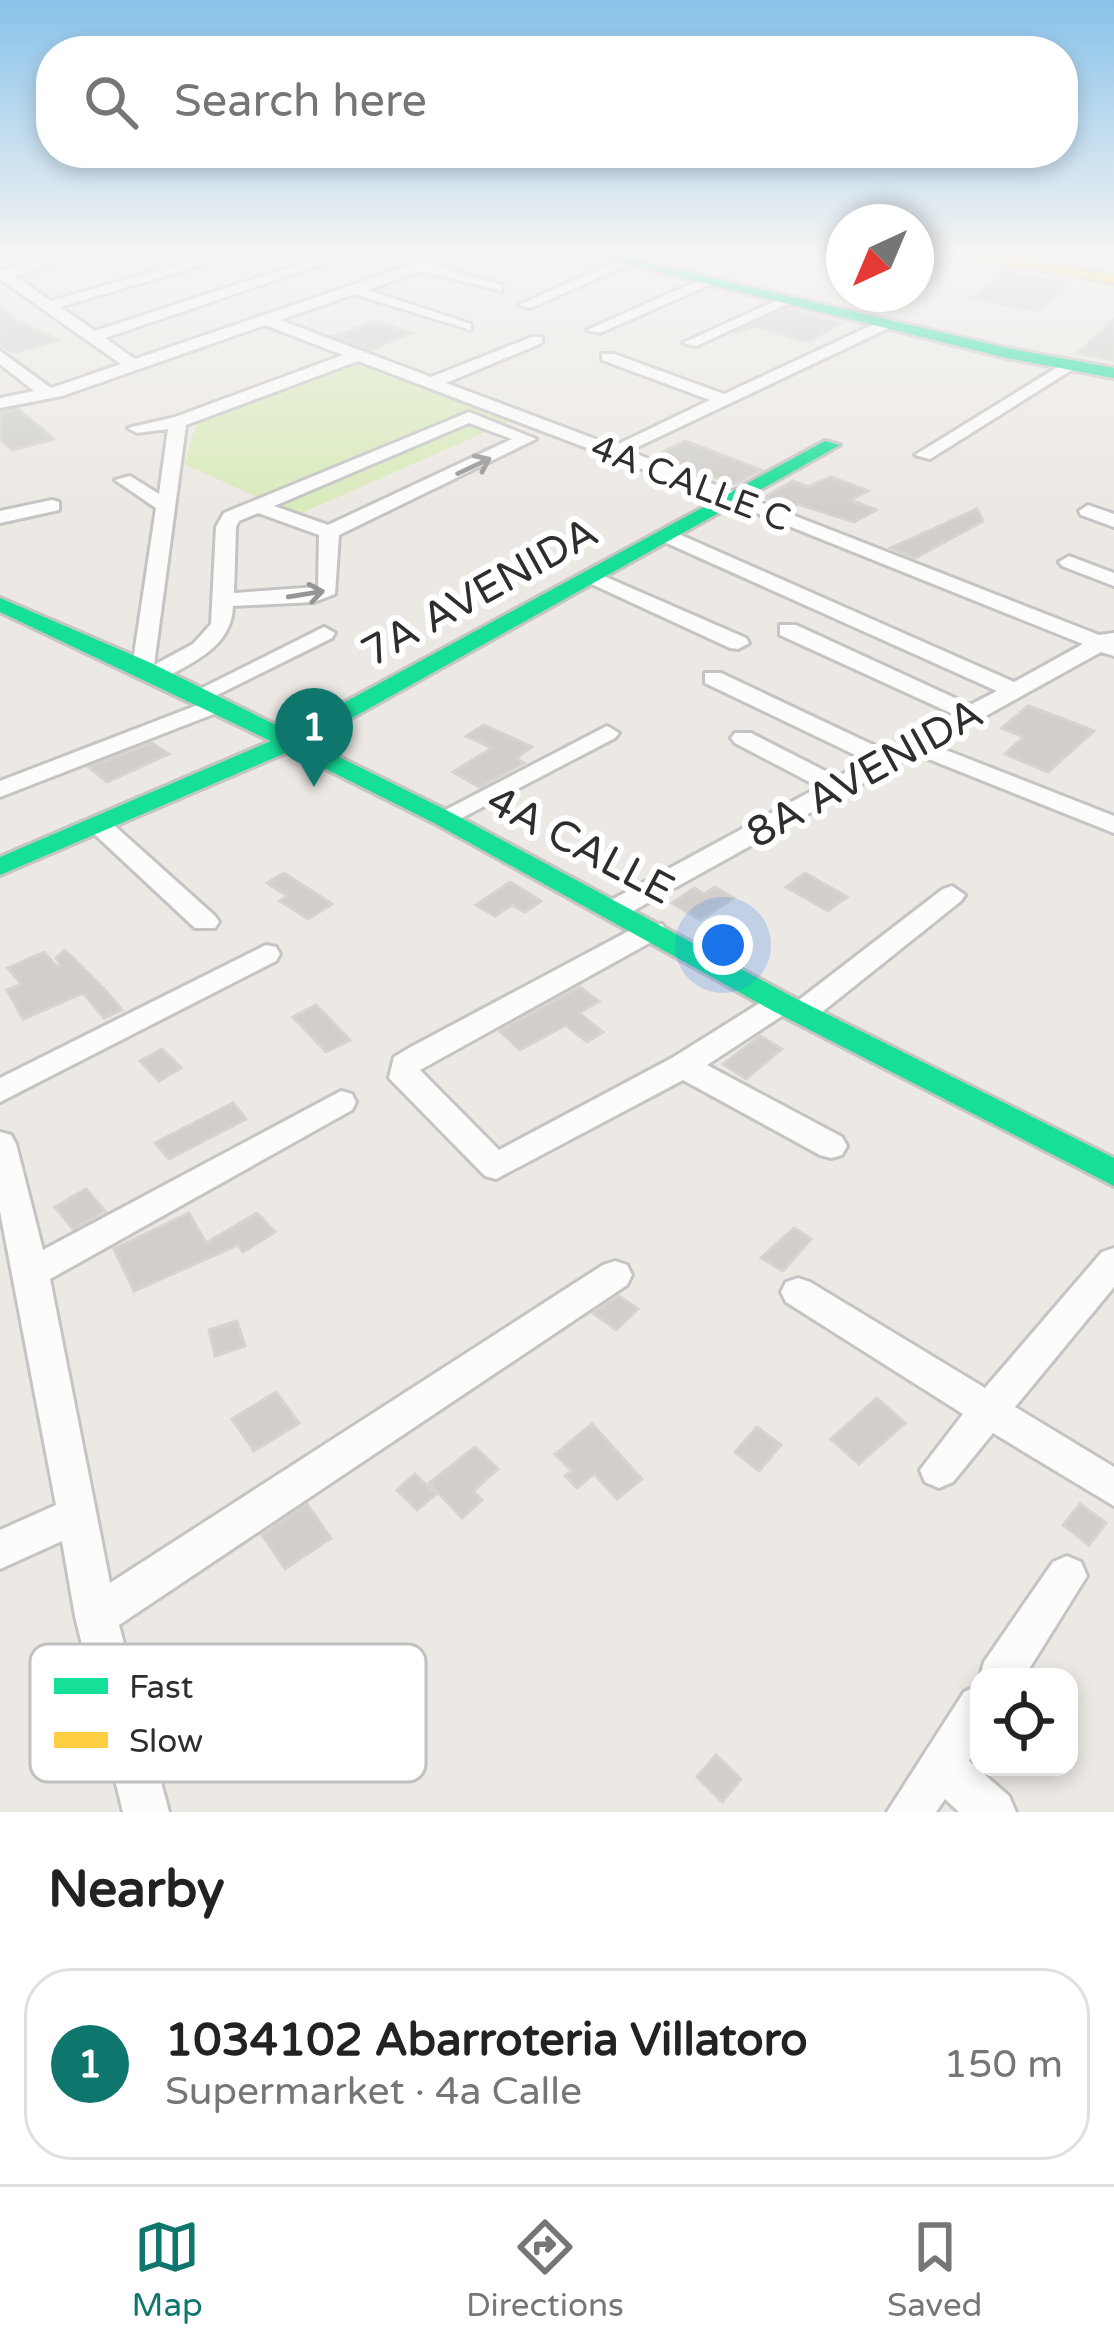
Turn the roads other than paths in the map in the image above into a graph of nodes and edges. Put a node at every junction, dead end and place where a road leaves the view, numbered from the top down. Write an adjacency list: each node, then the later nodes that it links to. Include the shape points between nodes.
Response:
1 (97, 340): 12 (street)
2 (208, 340): 12 (street)
3 (317, 340): 9 (street, 4A CALLE C)
4 (537, 340): 15 (street)
5 (700, 340): 8 (street)
6 (853, 340): 17 (street)
7 (950, 340): 13 (street)
8 (692, 343)
9 (358, 355): 15 (street, 4A CALLE C); 21 (street)
10 (0, 356): 16 (street)
11 (608, 357): 17 (street)
12 (134, 365): 16 (street)
13 (1070, 366): 14 (street); 25 (street)
14 (1114, 374)
15 (431, 383): 19 (street, 4A CALLE C)
16 (48, 394): 18 (street)
17 (722, 400): 24 (street)
18 (0, 403)
19 (494, 406): 20 (street); 24 (street, 4A CALLE C)
20 (470, 417): 26 (street); 30 (street, one-way to 20, via 526,441)
21 (178, 422): 22 (street); 34 (street)
22 (136, 428)
23 (831, 446): 31 (street, 7A AVENIDA)
24 (612, 453): 31 (street, 4A CALLE C)
25 (924, 455)
26 (376, 457): 27 (street); 33 (street)
27 (396, 466)
28 (417, 474): 30 (street)
29 (124, 480): 34 (street)
30 (437, 483): 38 (street)
31 (731, 496): 39 (street, 7A AVENIDA); 48 (street, 4A CALLE C)
32 (52, 506): 36 (street)
33 (257, 506): 38 (street); 43 (street, via 226,527)
34 (167, 507): 49 (street)
35 (1088, 512): 37 (street)
36 (0, 517)
37 (1114, 521)
38 (329, 532): 43 (street, one-way to 38, via 328,590)
39 (667, 536): 41 (street, 7A AVENIDA); 51 (street)
40 (1069, 562): 42 (street)
41 (592, 577): 47 (street); 56 (street, 7A AVENIDA)
42 (1114, 580)
43 (224, 600): 49 (street, via 222,626 201,649)
44 (0, 604): 49 (street, 4A CALLE)
45 (788, 630): 53 (street)
46 (324, 633): 52 (street)
47 (738, 643)
48 (1110, 643): 51 (street, 8A AVENIDA)
49 (149, 671): 52 (street, 4A CALLE)
50 (713, 679): 58 (street)
51 (1012, 689): 53 (street, 8A AVENIDA)
52 (206, 700): 56 (street, 4A CALLE); 60 (street)
53 (971, 714): 57 (street, 8A AVENIDA)
54 (607, 733): 61 (street)
55 (742, 738): 59 (street)
56 (290, 742): 61 (street, 4A CALLE); 62 (street, 7A AVENIDA)
57 (914, 745): 58 (street, 8A AVENIDA); 63 (street)
58 (886, 760): 59 (street, 8A AVENIDA)
59 (837, 787): 66 (street, 8A AVENIDA)
60 (0, 790)
61 (443, 818): 66 (street, 4A CALLE)
62 (98, 824): 64 (street, 7A AVENIDA); 67 (street)
63 (1114, 825)
64 (0, 867)
65 (952, 896): 70 (street)
66 (614, 910): 68 (street, 4A CALLE)
67 (205, 922)
68 (652, 930): 70 (street, 4A CALLE); 71 (street, via 420,1056 405,1065 404,1078 496,1167)
69 (266, 954): 72 (street)
70 (792, 1008): 71 (street); 76 (street, 4A CALLE)
71 (683, 1066): 75 (street)
72 (0, 1091)
73 (341, 1102): 79 (street)
74 (0, 1144): 77 (street)
75 (831, 1146)
76 (1114, 1173)
77 (9, 1218): 79 (street)
78 (1114, 1262): 82 (street)
79 (32, 1273): 85 (street)
80 (615, 1275): 88 (street)
81 (798, 1292): 82 (street)
82 (992, 1408): 83 (street); 84 (street)
83 (939, 1470)
84 (1114, 1488)
85 (75, 1516): 86 (street); 88 (street)
86 (0, 1550)
87 (1066, 1576): 90 (street)
88 (96, 1616): 89 (street)
89 (103, 1644)
90 (1005, 1668)
91 (970, 1720): 92 (street)
92 (940, 1765): 95 (street); 96 (street)
93 (138, 1782): 94 (street)
94 (146, 1812)
95 (910, 1812)
96 (993, 1812)

